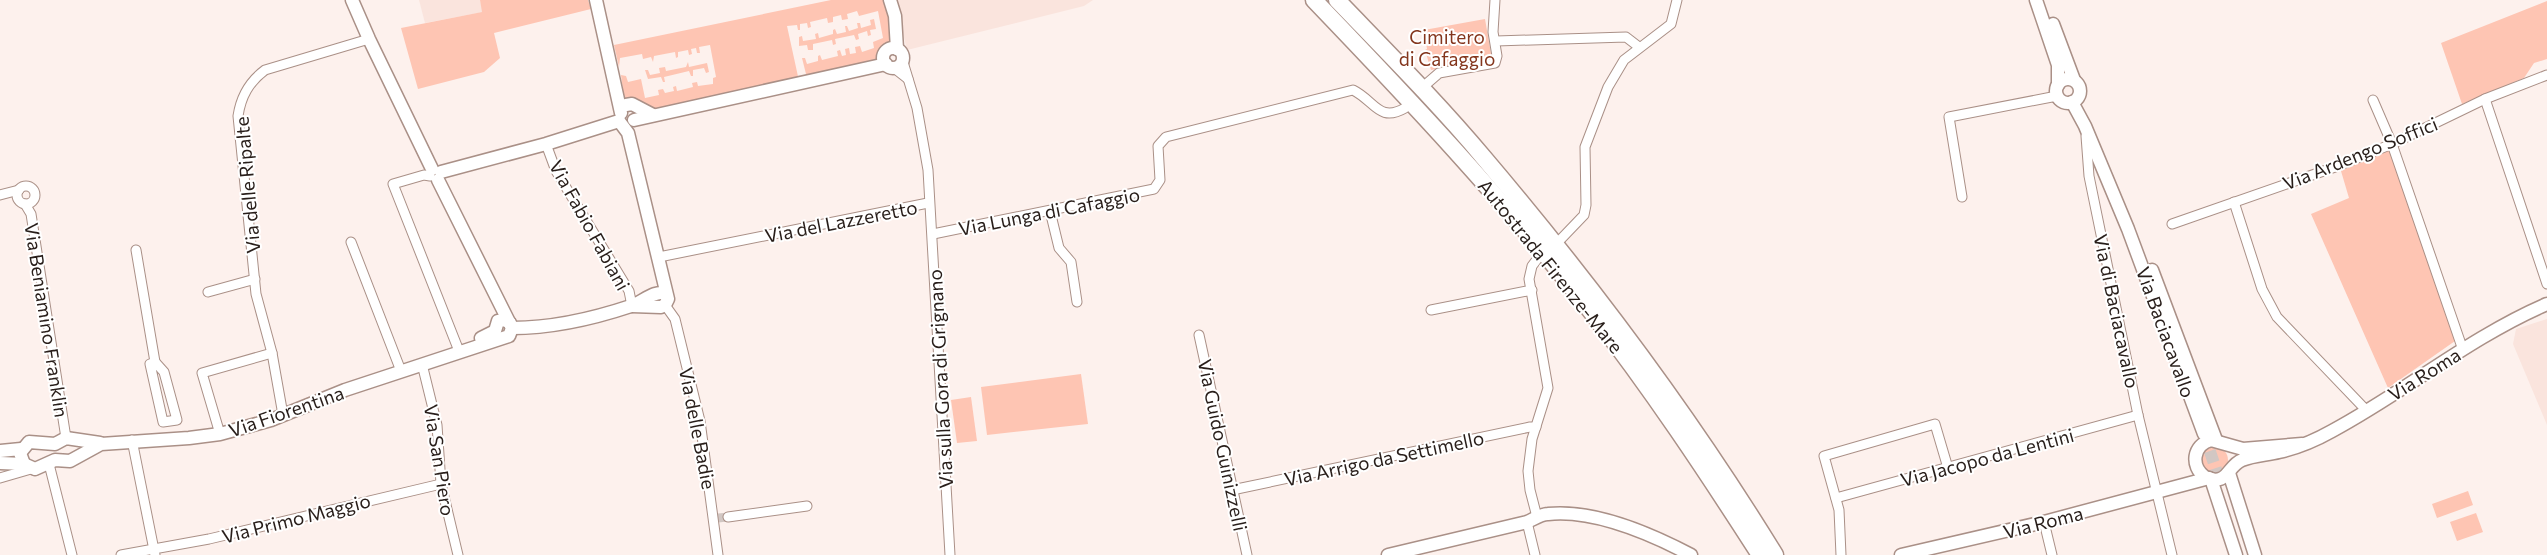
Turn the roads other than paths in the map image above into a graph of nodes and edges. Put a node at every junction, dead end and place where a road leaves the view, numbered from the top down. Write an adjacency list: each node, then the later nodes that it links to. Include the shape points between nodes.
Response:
1 (352, 0): 10 (street)
2 (596, 0): 22 (street, Via delle Badie, via 616,93)
3 (890, 0): 13 (street, via 896,32 894,48 886,51)
4 (1314, 0): 103 (highway, Autostrada Firenze-Mare, via 1472,168 1590,310 1662,408)
5 (1337, 0): 104 (highway, Autostrada Firenze-Mare, via 1484,157 1597,299 1676,404)
6 (1496, 0): 11 (street)
7 (1677, 0): 12 (street, via 1671,24)
8 (2036, 0): 17 (street, via 2058,65)
9 (2044, 0): 15 (street)
10 (369, 39): 26 (street); 42 (street, Via delle Ripalte, via 276,65 254,78 240,102 238,116)
11 (1496, 41): 12 (street, via 1626,37); 16 (street, via 1495,63 1439,73)
12 (1639, 47): 37 (street, via 1618,68 1602,103 1585,147 1584,215)
13 (888, 64): 22 (street); 31 (street, Via del Lazzeretto, via 908,79 917,108 926,155)
14 (2547, 75): 18 (street, Via Ardengo Soffici)
15 (2074, 80): 17 (street, via 2065,80); 20 (street, via 2080,93)
16 (1424, 86)
17 (2058, 91): 20 (street, via 2065,103); 29 (street, via 1949,117)
18 (2485, 99): 25 (street, Via Ardengo Soffici); 43 (street)
19 (2373, 100): 25 (street)
20 (2072, 102): 23 (street, Via di Baciacavallo)
21 (1405, 108): 33 (street, Via Lunga di Cafaggio, via 1387,114 1353,90 1166,137 1158,146 1160,180 1154,189)
22 (627, 119): 24 (street); 40 (street, Via delle Badie)
23 (2085, 126): 35 (street, Via di Baciacavallo); 61 (street, Via di Baciacavallo, via 2089,176)
24 (546, 144): 26 (street); 49 (street, Via Fabio Fabiani, via 556,171 629,291)
25 (2392, 144): 30 (street, Via Ardengo Soffici); 54 (street)
26 (435, 174): 51 (street, via 504,308); 53 (street, via 393,184)
27 (18, 193): 28 (street); 32 (street); 32 (street, via 28,186 35,192 32,202)
28 (0, 195)
29 (1962, 197)
30 (2234, 202): 34 (street, Via Ardengo Soffici); 59 (street, via 2262,288 2277,316)
31 (928, 203): 36 (street, Via sulla Gora di Grignano); 40 (street, Via del Lazzeretto)
32 (25, 204): 65 (street, Via Beniamino Franklin, via 31,214)
33 (1050, 211): 36 (street, Via Lunga di Cafaggio); 47 (street, via 1059,248 1071,262)
34 (2172, 224)
35 (2128, 229): 68 (street, via 2137,277); 69 (street, via 2153,272)
36 (932, 234): 98 (street, Via sulla Gora di Grignano)
37 (1560, 240)
38 (351, 242): 58 (street)
39 (136, 250): 56 (street)
40 (659, 257): 46 (street, Via delle Badie, via 662,276)
41 (1538, 258): 44 (street, via 1530,270)
42 (255, 279): 45 (street); 55 (street, Via delle Ripalte)
43 (2547, 284)
44 (1532, 290): 50 (street); 63 (street, via 1548,388)
45 (208, 292)
46 (659, 299): 49 (street); 97 (street, Via delle Badie, via 676,320 696,401 716,518)
47 (1077, 302)
48 (2547, 304): 54 (street, Via Roma, via 2510,320)
49 (632, 306): 51 (street, via 544,328)
50 (1430, 310)
51 (504, 329): 53 (street, Via Fiorentina)
52 (1199, 335): 85 (street, Via Guido Guinizzelli)
53 (462, 350): 57 (street, Via Fiorentina)
54 (2463, 350): 59 (street, Via Roma)
55 (272, 352): 60 (street, Via delle Ripalte); 64 (street, via 202,373)
56 (155, 362): 62 (street, via 164,372 177,420); 62 (street, via 150,364 163,422)
57 (422, 364): 58 (street, Via Fiorentina); 83 (street, Via San Piero, via 437,425)
58 (401, 370): 60 (street, Via Fiorentina)
59 (2366, 410): 71 (street, Via Roma, via 2332,431)
60 (283, 415): 64 (street, Via Fiorentina)
61 (2138, 415): 78 (street, Via Jacopo da Lentini); 86 (street, Via di Baciacavallo)
62 (170, 421): 66 (street)
63 (1536, 427): 85 (street, Via Arrigo da Settimello); 90 (street, via 1528,471)
64 (220, 434): 66 (street, Via Fiorentina)
65 (70, 439): 70 (street, Via Fiorentina); 72 (street, Via Fiorentina, via 55,444 29,442); 74 (street, via 80,448)
66 (174, 439): 67 (street, Via Fiorentina)
67 (132, 440): 70 (street, Via Fiorentina); 93 (street)
68 (2202, 441): 69 (street); 79 (street, via 2196,455)
69 (2222, 443): 71 (street, Via Roma, via 2244,449); 80 (street, via 2234,455)
70 (101, 444): 74 (street, Via Fiorentina)
71 (2302, 444): 80 (street, Via Roma, via 2278,453 2241,460)
72 (21, 450): 73 (street, Via Fiorentina); 77 (street, via 21,458)
73 (0, 451)
74 (79, 455): 76 (street, Via Fiorentina, via 70,461 55,460)
75 (0, 463): 77 (street, Via Fiorentina)
76 (49, 464): 77 (street, Via Fiorentina, via 36,469); 94 (street)
77 (28, 466): 81 (street)
78 (1948, 468): 87 (street, Via Jacopo da Lentini); 87 (street, via 1936,424 1824,456)
79 (2197, 468): 82 (street); 84 (street)
80 (2231, 470): 82 (street, Via Roma); 111 (street)
81 (0, 478)
82 (2214, 481): 84 (street, Via Roma); 109 (street); 110 (street)
83 (440, 484): 93 (street, Via Primo Maggio); 96 (street, Via San Piero)
84 (2184, 485): 86 (street, Via Roma)
85 (1232, 490): 99 (street, Via Guido Guinizzelli)
86 (2156, 494): 91 (street, Via Roma); 108 (street, Via di Baciacavallo)
87 (1836, 498): 105 (street)
88 (807, 506): 89 (street)
89 (728, 517)
90 (1532, 520): 92 (street, via 1548,514 1584,515 1639,531); 100 (street); 101 (street)
91 (2044, 522): 106 (street, Via Roma); 107 (street)
92 (1679, 551): 102 (street)
93 (155, 552): 95 (street, Via Primo Maggio)
94 (72, 555)
95 (121, 555)
96 (458, 555)
97 (718, 555)
98 (950, 555)
99 (1247, 555)
100 (1388, 555)
101 (1535, 555)
102 (1692, 555)
103 (1760, 555)
104 (1775, 555)
105 (1841, 555)
106 (1901, 555)
107 (2052, 555)
108 (2172, 555)
109 (2236, 555)
110 (2244, 555)
111 (2255, 555)

